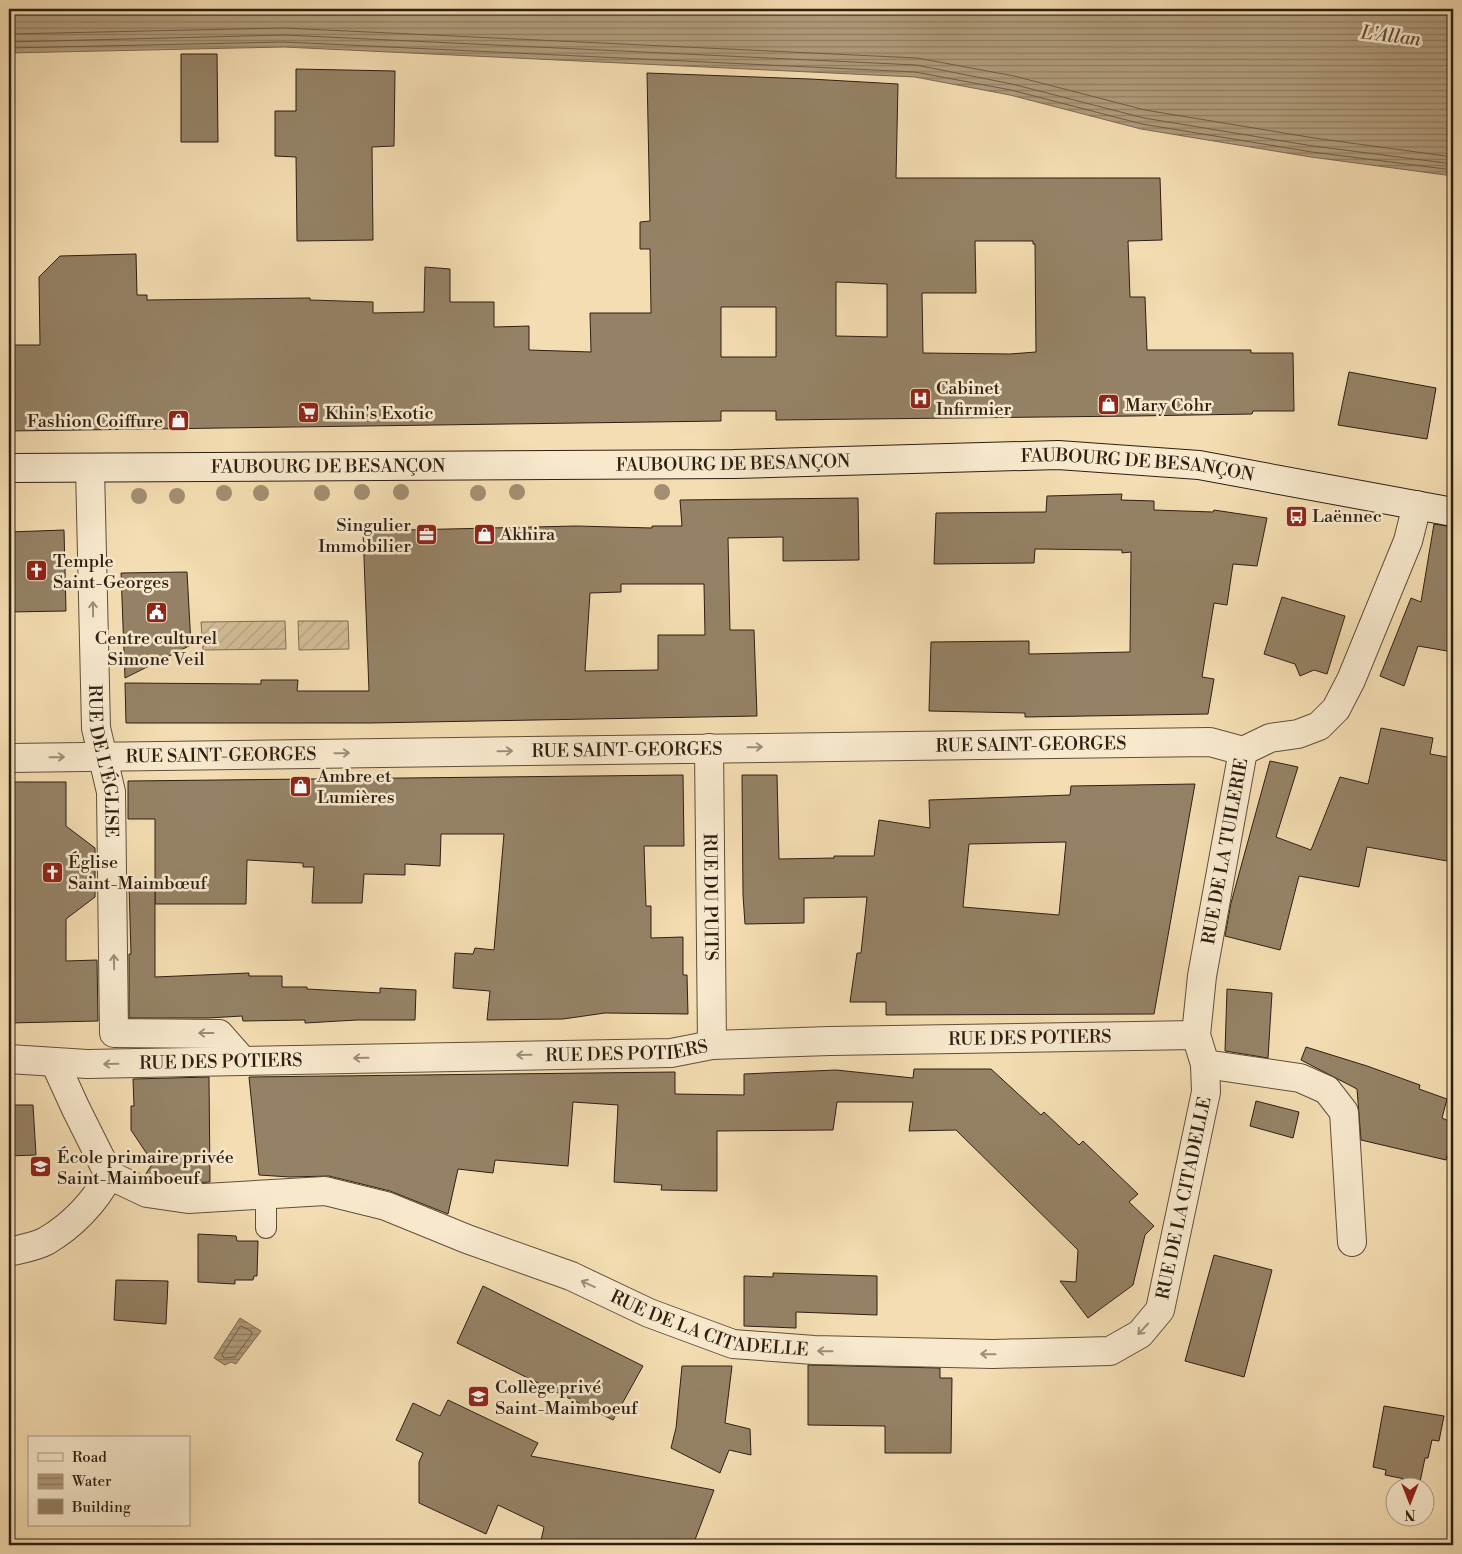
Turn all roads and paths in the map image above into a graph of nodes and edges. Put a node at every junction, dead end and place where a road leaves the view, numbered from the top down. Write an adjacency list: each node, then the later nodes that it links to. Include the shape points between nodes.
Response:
1 (9, 468): 2 (street, FAUBOURG DE BESANÇON)
2 (90, 468): 3 (street, FAUBOURG DE BESANÇON, via 734,464 1058,455 1199,465); 7 (street, RUE DE L'ÉGLISE, one-way to 2, via 96,728)
3 (1417, 505): 4 (street, FAUBOURG DE BESANÇON); 6 (street, RUE DE LA TUILERIE, via 1408,542 1336,709 1319,726 1298,734 1270,738)
4 (1453, 512)
5 (709, 748): 6 (street, RUE SAINT-GEORGES, one-way to 6, via 1210,742); 7 (street, RUE SAINT-GEORGES, one-way to 5); 10 (street, RUE DU PUITS)
6 (1243, 751): 9 (street, RUE DE LA TUILERIE, via 1202,976)
7 (103, 756): 8 (street, RUE SAINT-GEORGES, one-way to 7); 12 (street, RUE DE L'ÉGLISE, one-way to 7, via 219,1034 114,1033 111,792)
8 (9, 758)
9 (1196, 1035): 10 (street, RUE DES POTIERS); 14 (street, RUE DE LA CITADELLE)
10 (712, 1045): 12 (street, RUE DES POTIERS, one-way to 12, via 671,1052)
11 (9, 1059): 13 (street, RUE DES POTIERS)
12 (242, 1060): 13 (street, RUE DES POTIERS, one-way to 13)
13 (55, 1063): 15 (street)
14 (1205, 1064): 16 (street, RUE DE LA CITADELLE, one-way to 16, via 1206,1092 1160,1310 1140,1334 1110,1351 993,1354 814,1350 733,1344 649,1313 571,1276 467,1240 386,1206 324,1191); 18 (street, via 1300,1078 1327,1090 1344,1112)
15 (109, 1175): 16 (street, RUE DE LA CITADELLE, via 147,1193 188,1199); 19 (street, via 102,1190 70,1224 44,1242)
16 (266, 1195): 17 (lane)
17 (266, 1228)
18 (1352, 1242)
19 (9, 1252)

